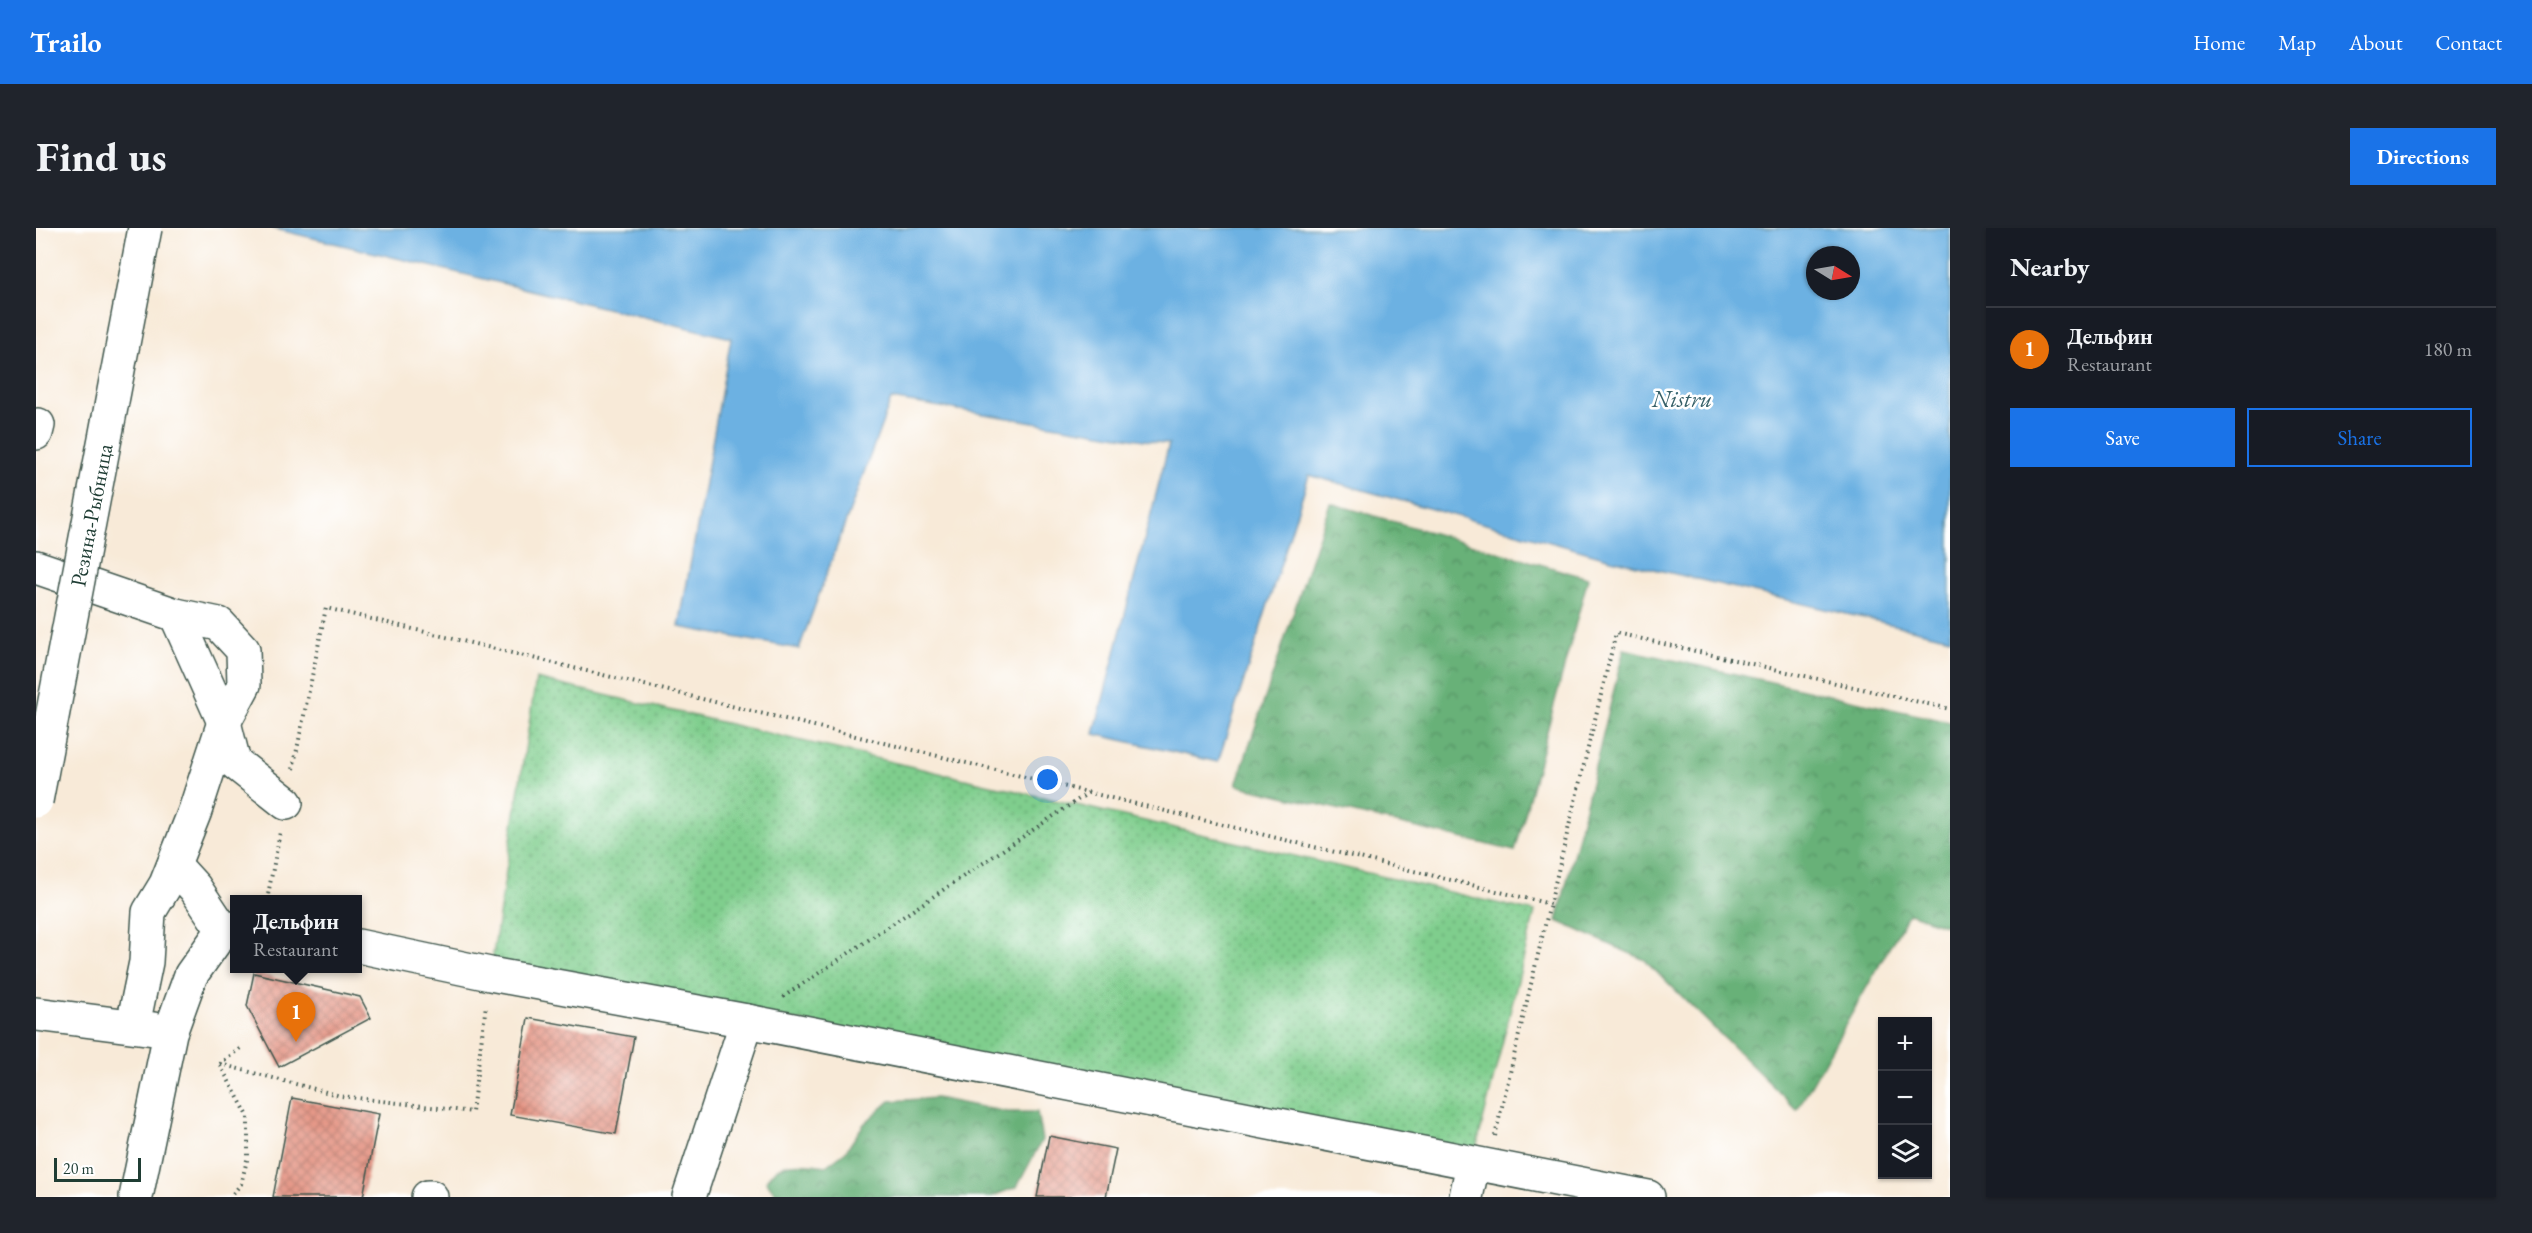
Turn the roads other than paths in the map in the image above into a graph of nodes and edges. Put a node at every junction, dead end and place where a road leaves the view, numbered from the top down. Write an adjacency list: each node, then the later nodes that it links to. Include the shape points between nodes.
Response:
1 (145, 228): 5 (street, Резина-Рыбница, bridge)
2 (36, 567): 3 (street)
3 (176, 615): 4 (street); 4 (street, via 219,624 243,650 244,685)
4 (224, 722): 6 (street, via 234,762); 7 (street)
5 (36, 801)
6 (286, 803)
7 (174, 865): 8 (street); 12 (street, via 149,912 146,962)
8 (229, 929): 13 (street, via 191,975)
9 (362, 947): 11 (street)
10 (36, 1014): 12 (street)
11 (747, 1021): 14 (street); 16 (street)
12 (133, 1025): 13 (street)
13 (170, 1033): 15 (street)
14 (1480, 1165): 17 (street); 18 (street)
15 (136, 1197)
16 (689, 1197)
17 (1466, 1197)
18 (1648, 1197)

